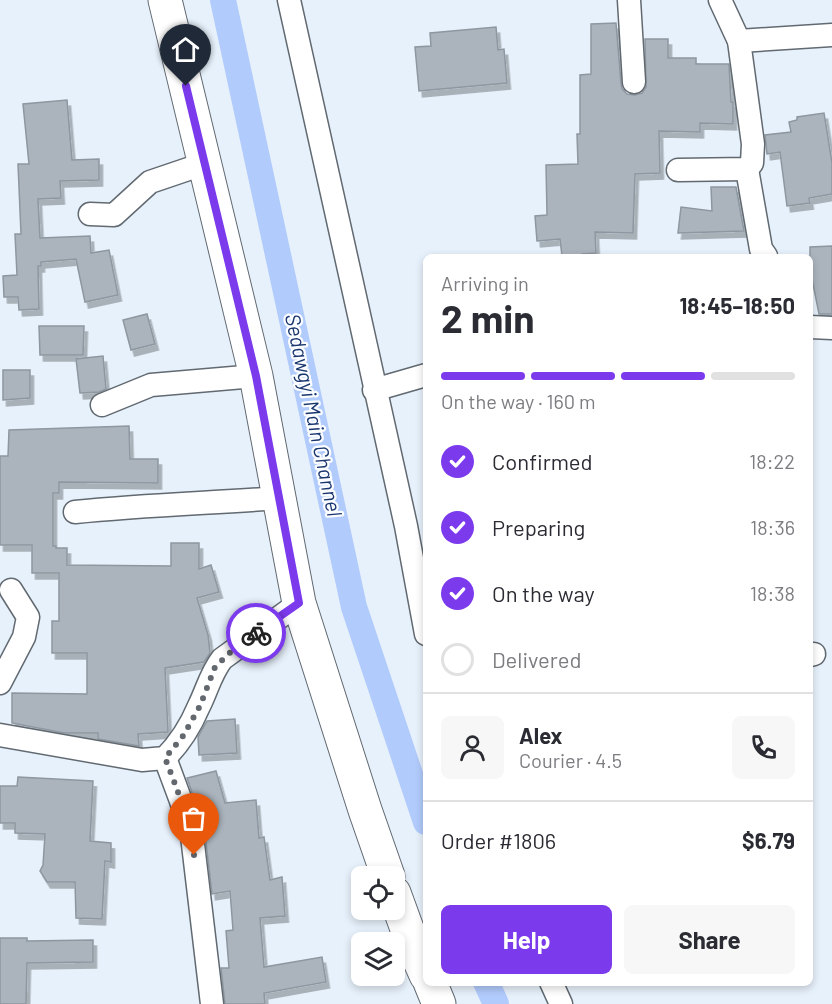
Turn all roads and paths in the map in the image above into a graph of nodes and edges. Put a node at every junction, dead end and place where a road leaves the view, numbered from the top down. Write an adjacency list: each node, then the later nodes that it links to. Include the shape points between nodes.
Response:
1 (165, 0): 8 (street)
2 (289, 0): 17 (street)
3 (629, 0): 7 (street)
4 (720, 0): 6 (street)
5 (832, 35): 6 (street)
6 (740, 41): 9 (street, via 753,154)
7 (634, 82)
8 (206, 163): 11 (street, via 150,182 114,215); 15 (street)
9 (747, 169): 10 (street); 12 (street)
10 (678, 170)
11 (90, 214)
12 (765, 254)
13 (813, 327): 14 (street)
14 (832, 328)
15 (256, 376): 18 (street, via 151,385); 19 (street)
16 (423, 376): 17 (street)
17 (374, 390): 21 (street)
18 (102, 405)
19 (280, 498): 20 (street); 24 (street)
20 (75, 512)
21 (416, 525): 22 (street)
22 (422, 589)
23 (11, 590): 25 (street, via 27,617 24,637)
24 (299, 603): 27 (street, via 215,667 200,706); 28 (street)
25 (0, 683)
26 (0, 735): 27 (street, via 142,760)
27 (165, 758): 33 (street, via 192,836)
28 (385, 866)
29 (404, 920): 30 (street)
30 (423, 968)
31 (432, 986): 34 (street)
32 (553, 986): 35 (street)
33 (212, 1004)
34 (440, 1004)
35 (561, 1004)

